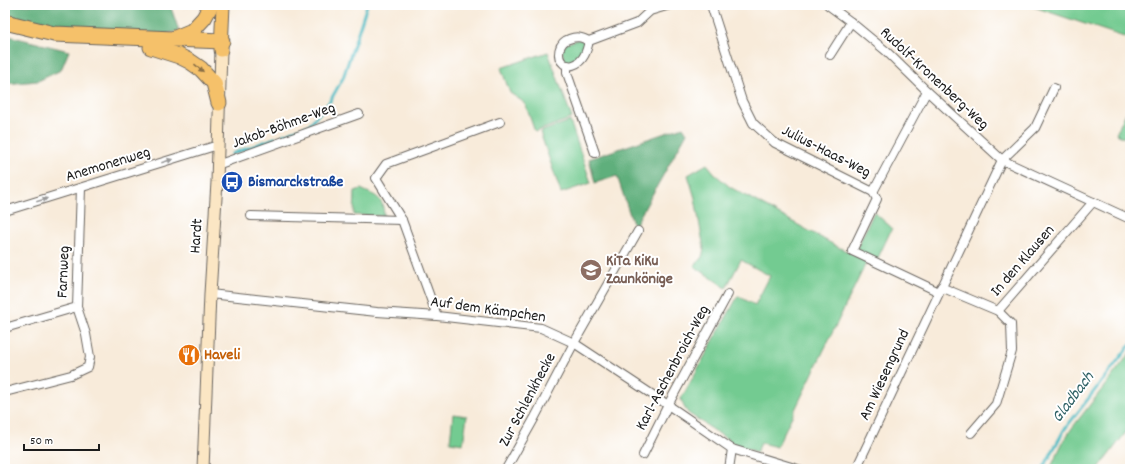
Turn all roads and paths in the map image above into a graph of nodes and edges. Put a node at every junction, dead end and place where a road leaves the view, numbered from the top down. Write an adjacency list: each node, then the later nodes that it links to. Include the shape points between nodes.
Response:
1 (211, 5): 9 (highway, via 204,18 192,31)
2 (223, 5): 11 (main road, Hardt)
3 (670, 5): 10 (street, via 650,11 637,23)
4 (711, 5): 25 (street, Julius-Haas-Weg, via 742,101 753,123 775,143)
5 (828, 5): 7 (street, Rudolf-Kronenberg-Weg)
6 (5, 22): 9 (highway, via 54,34)
7 (851, 22): 13 (street); 16 (street, Rudolf-Kronenberg-Weg, via 886,51)
8 (5, 29): 12 (highway, via 58,42)
9 (170, 40): 11 (highway)
10 (589, 41): 14 (street, via 580,62 572,66); 14 (street, via 580,36 565,40 560,46 559,53 561,60)
11 (221, 45): 12 (highway); 17 (main road, Hardt)
12 (151, 47): 17 (highway, one-way to 17, via 179,56 201,69 214,83)
13 (830, 55)
14 (567, 65): 21 (street, via 567,73)
15 (1054, 88): 22 (street, via 1035,128)
16 (927, 91): 22 (street, Rudolf-Kronenberg-Weg); 25 (street, Julius-Haas-Weg)
17 (219, 103): 20 (main road, Hardt)
18 (359, 114): 23 (street, Jakob-Böhme-Weg)
19 (500, 122): 30 (street, via 386,164 376,178)
20 (218, 146): 23 (main road, Hardt); 24 (street, Anemonenweg, one-way to 20)
21 (595, 153)
22 (1002, 160): 26 (street, Rudolf-Kronenberg-Weg); 32 (street, Am Wiesengrund)
23 (217, 165): 33 (main road, Hardt)
24 (81, 188): 27 (street, Anemonenweg, one-way to 24); 35 (street, Farnweg)
25 (873, 192): 32 (street, Julius-Haas-Weg, via 877,199 852,251)
26 (1093, 202): 29 (street, Rudolf-Kronenberg-Weg); 36 (street, In den Klausen)
27 (5, 211)
28 (251, 216): 30 (street)
29 (1130, 219)
30 (402, 220): 37 (street)
31 (638, 231): 39 (street, Zur Schlenkhecke)
32 (940, 290): 36 (street, In den Klausen); 49 (street, Am Wiesengrund)
33 (210, 294): 37 (street, Auf dem Kämpchen); 45 (main road, Hardt)
34 (728, 294): 41 (street, Karl-Aschenbroich-Weg)
35 (77, 307): 38 (street, Farnweg); 40 (street, via 86,334 90,357 88,367 71,375)
36 (998, 311): 42 (street, via 1011,324 1012,351 996,404)
37 (437, 316): 39 (street, Auf dem Kämpchen, via 541,328)
38 (5, 328)
39 (574, 343): 41 (street, Auf dem Kämpchen); 46 (street, Zur Schlenkhecke)
40 (5, 392)
41 (668, 405): 43 (street, Auf dem Kämpchen); 44 (street, Karl-Aschenbroich-Weg)
42 (972, 433)
43 (732, 449): 47 (street); 48 (street, Auf dem Kämpchen)
44 (643, 455)
45 (202, 469)
46 (506, 469)
47 (729, 469)
48 (798, 469)
49 (856, 469)

